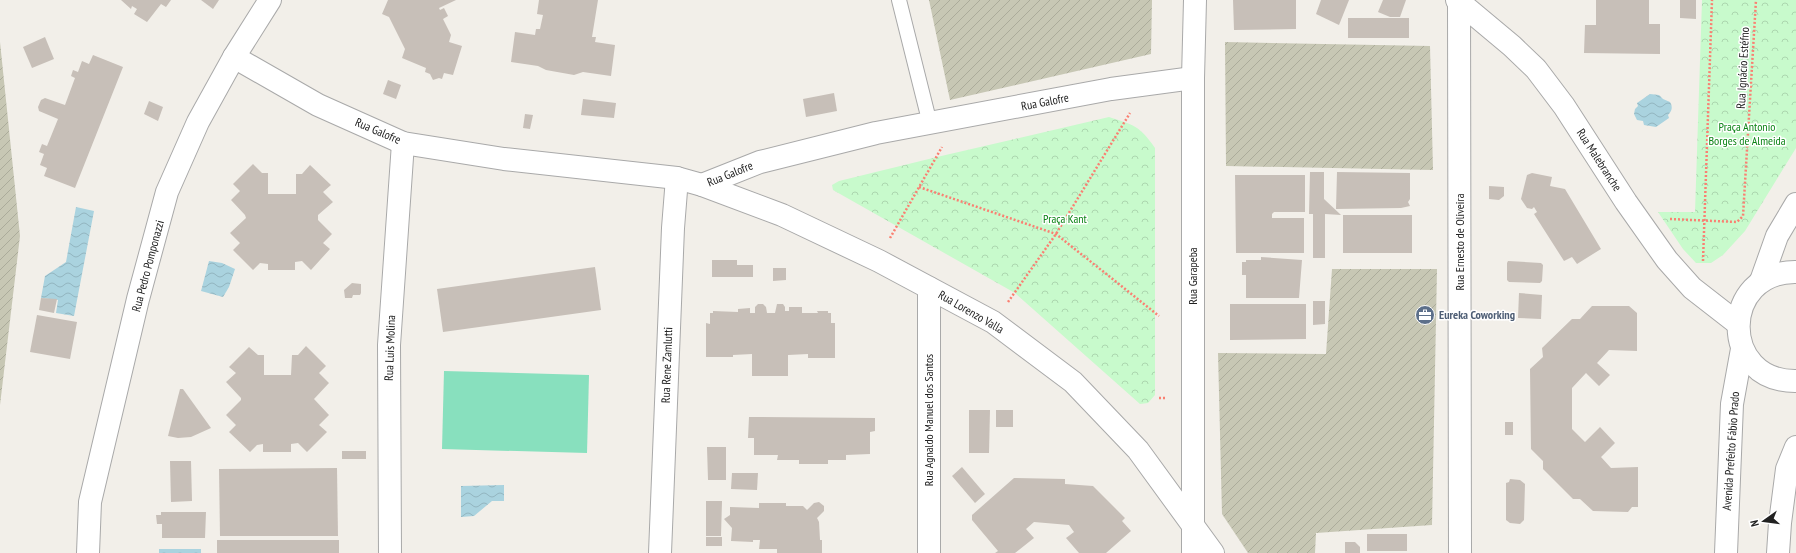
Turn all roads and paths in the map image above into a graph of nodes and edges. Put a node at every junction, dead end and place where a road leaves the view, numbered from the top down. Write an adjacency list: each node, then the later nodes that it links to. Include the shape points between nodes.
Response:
1 (270, 0): 7 (street, Rua Pedro Pomponazzi)
2 (899, 0): 11 (lane)
3 (1195, 0): 8 (street, Rua Garapeba)
4 (1712, 0): 18 (path)
5 (1756, 0): 18 (path, Rua Ignácio Estéfno, via 1743,216 1737,222)
6 (1458, 1): 27 (street, Rua Malebranche, via 1536,69 1564,106 1667,260 1692,288); 40 (street, Rua Ernesto de Oliveira)
7 (234, 57): 12 (street, Rua Galofre, via 318,105); 34 (street, Rua Pedro Pomponazzi, via 198,122 167,192 138,299 90,502)
8 (1194, 78): 10 (street, Rua Galofre, via 1110,89); 33 (street, Rua Garapeba)
9 (1128, 116): 19 (path)
10 (956, 119): 11 (street, Rua Galofre); 15 (path)
11 (930, 124): 14 (street, Rua Galofre, via 876,133 760,162)
12 (403, 142): 13 (street, Rua Galofre, via 504,159); 35 (street, Rua Luis Molina, via 389,345)
13 (677, 178): 14 (street, Rua Galofre); 36 (street, Rua Rene Zamlutti)
14 (702, 185): 24 (street, Rua Lorenzo Valla, via 782,215)
15 (919, 188): 19 (path); 20 (path)
16 (1796, 204): 23 (street, via 1777,236)
17 (1667, 219): 18 (path, Rua Ignácio Estéfno)
18 (1704, 220): 21 (path)
19 (1056, 234): 25 (path); 26 (path)
20 (888, 243)
21 (1703, 267)
22 (1796, 272): 23 (street, via 1774,275)
23 (1761, 281): 27 (street, via 1749,293 1740,308)
24 (929, 288): 33 (street, Rua Lorenzo Valla, via 993,322 1073,382 1138,450); 37 (street, Rua Agnaldo Manuel dos Santos)
25 (1006, 305)
26 (1159, 316)
27 (1737, 323): 28 (street)
28 (1742, 349): 29 (street, via 1758,370 1783,381); 41 (street, Avenida Prefeito Fábio Prado, via 1732,404)
29 (1796, 381)
30 (1159, 398): 31 (path)
31 (1168, 398)
32 (1796, 447): 42 (street, via 1787,469)
33 (1193, 524): 38 (street, Rua Garapeba); 39 (street, Rua Lorenzo Valla)
34 (88, 553)
35 (390, 553)
36 (660, 553)
37 (929, 553)
38 (1193, 553)
39 (1213, 553)
40 (1460, 553)
41 (1726, 553)
42 (1778, 553)

